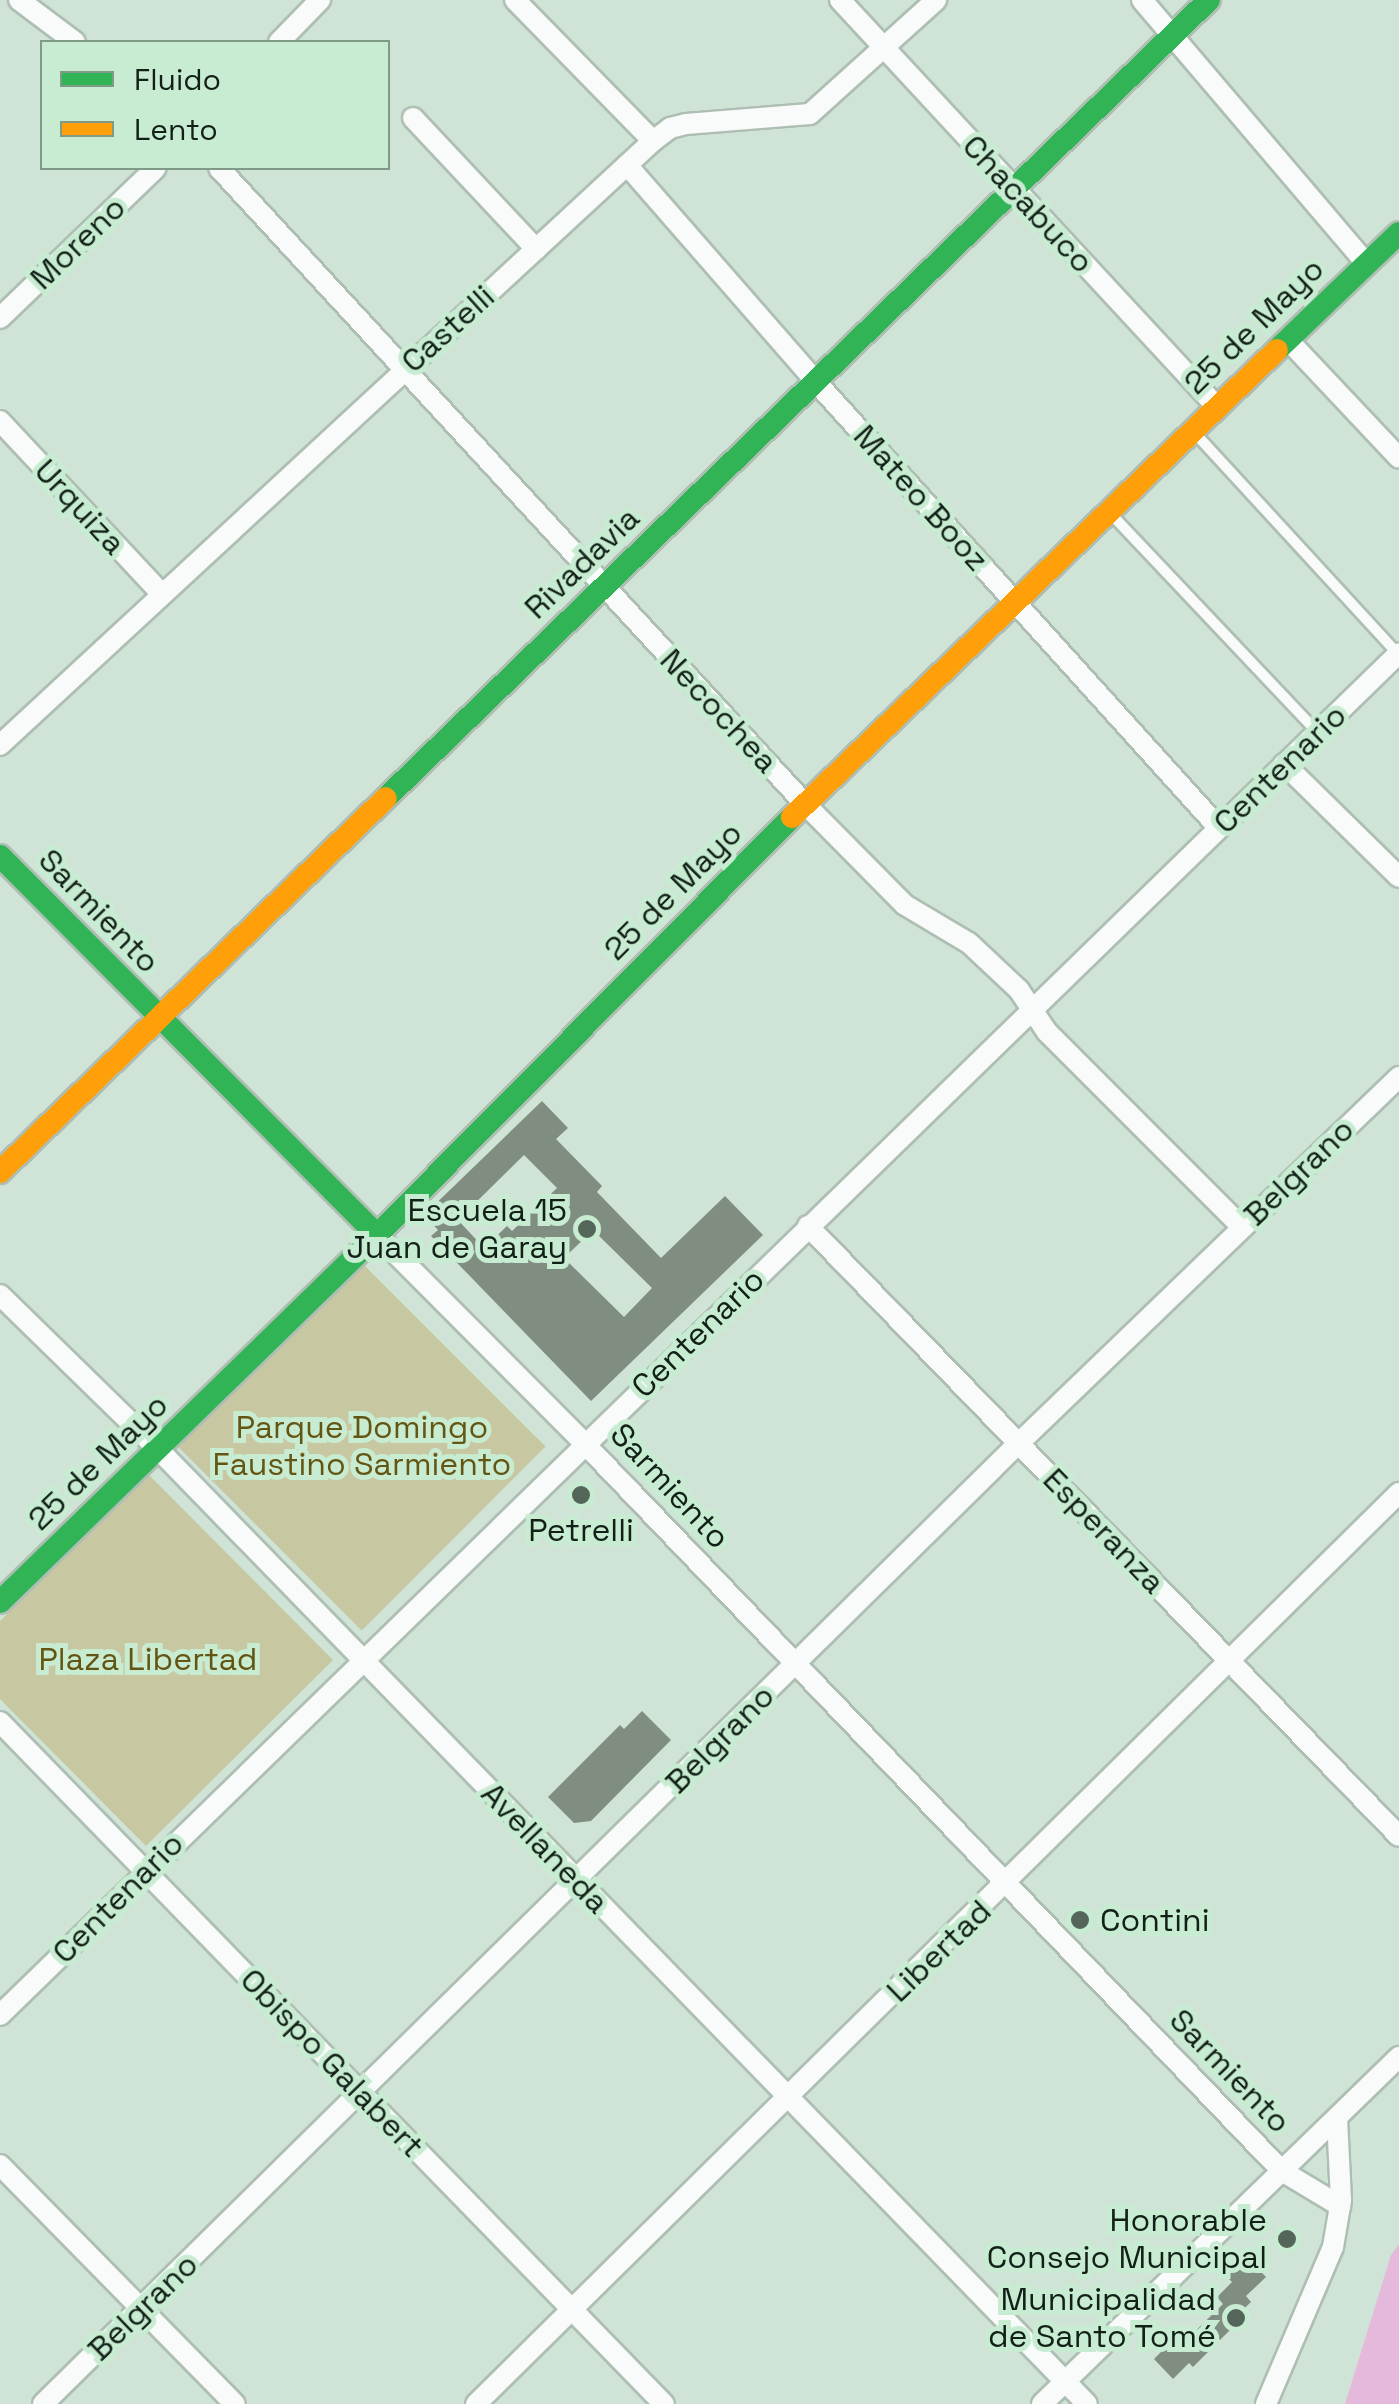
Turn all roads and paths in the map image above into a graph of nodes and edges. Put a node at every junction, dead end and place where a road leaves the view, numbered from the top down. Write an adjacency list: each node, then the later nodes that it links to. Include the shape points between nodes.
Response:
1 (18, 0): 9 (street)
2 (320, 0): 10 (street)
3 (516, 0): 13 (street)
4 (840, 0): 11 (street, Chacabuco)
5 (936, 0): 11 (street, Castelli)
6 (1142, 0): 8 (street)
7 (1209, 0): 8 (main road, Rivadavia)
8 (1172, 35): 17 (main road, Rivadavia); 20 (street)
9 (72, 40)
10 (281, 40)
11 (884, 47): 13 (street, Castelli, via 810,114 686,124); 17 (street, Chacabuco)
12 (413, 118): 19 (street)
13 (653, 141): 14 (street, Castelli)
14 (627, 165): 19 (street, Castelli); 24 (street, Mateo Booz)
15 (154, 170): 21 (street, Moreno)
16 (221, 170): 23 (street, Necochea)
17 (1013, 187): 24 (main road, Rivadavia); 25 (street, Chacabuco)
18 (1399, 233): 20 (main road, 25 de Mayo)
19 (536, 248): 23 (street, Castelli)
20 (1366, 264): 22 (main road, 25 de Mayo)
21 (0, 318)
22 (1287, 339): 25 (main road, 25 de Mayo); 28 (street)
23 (403, 369): 30 (street, Necochea); 31 (street, Castelli)
24 (816, 382): 30 (main road, Rivadavia); 32 (street, Mateo Booz)
25 (1217, 407): 27 (main road, 25 de Mayo)
26 (0, 421): 31 (street, Urquiza)
27 (1192, 430): 29 (main road, 25 de Mayo); 33 (lane)
28 (1399, 458)
29 (1109, 511): 32 (main road, 25 de Mayo); 34 (lane)
30 (604, 586): 37 (street, Necochea); 42 (main road, Rivadavia)
31 (161, 593): 35 (street, Castelli)
32 (1015, 602): 37 (main road, 25 de Mayo); 38 (street, Mateo Booz)
33 (1398, 654): 34 (street, Centenario)
34 (1317, 732): 36 (street, Centenario)
35 (0, 745)
36 (1284, 764): 38 (street, Centenario); 40 (street)
37 (805, 804): 41 (street, Necochea, via 904,905 969,942); 47 (main road, 25 de Mayo)
38 (1219, 828): 41 (street, Centenario)
39 (0, 856): 42 (main road, Sarmiento)
40 (1399, 877)
41 (1032, 1010): 45 (street, Centenario); 46 (street, Necochea)
42 (158, 1017): 44 (main road, Rivadavia); 47 (main road, Sarmiento)
43 (1399, 1077): 46 (street, Belgrano)
44 (0, 1172)
45 (808, 1226): 49 (street, Centenario); 50 (street, Esperanza)
46 (1242, 1227): 50 (street, Belgrano)
47 (378, 1235): 49 (street, Sarmiento); 51 (main road, 25 de Mayo)
48 (0, 1294): 51 (street, Avellaneda)
49 (584, 1443): 54 (street, Centenario); 56 (street, Sarmiento)
50 (1019, 1444): 55 (street, Esperanza); 56 (street, Belgrano)
51 (158, 1449): 53 (main road, 25 de Mayo); 54 (street, Avellaneda)
52 (1399, 1493): 55 (street, Libertad)
53 (0, 1602)
54 (361, 1661): 59 (street, Centenario); 60 (street, Avellaneda)
55 (1230, 1661): 58 (street, Esperanza); 61 (street, Libertad)
56 (794, 1665): 60 (street, Belgrano); 61 (street, Sarmiento)
57 (0, 1722): 59 (street, Obispo Galabert)
58 (1399, 1836)
59 (144, 1872): 62 (street, Centenario); 64 (street, Obispo Galabert)
60 (576, 1881): 64 (street, Belgrano); 65 (street, Avellaneda)
61 (1006, 1886): 65 (street, Libertad); 68 (street, Sarmiento)
62 (0, 2015)
63 (1399, 2056): 66 (street)
64 (361, 2092): 70 (street, Belgrano); 71 (street, Obispo Galabert)
65 (791, 2096): 71 (street, Libertad); 72 (street, Avellaneda)
66 (1336, 2118): 68 (street); 69 (street)
67 (0, 2166): 70 (street)
68 (1282, 2172): 69 (street, Sarmiento); 72 (street)
69 (1340, 2206): 79 (street, via 1333,2247)
70 (142, 2308): 73 (street, Belgrano); 74 (street)
71 (572, 2310): 75 (street, Libertad); 76 (street, Obispo Galabert)
72 (1066, 2380): 77 (street); 78 (street, Avellaneda)
73 (43, 2404)
74 (235, 2404)
75 (476, 2404)
76 (664, 2404)
77 (1042, 2404)
78 (1087, 2404)
79 (1266, 2404)

